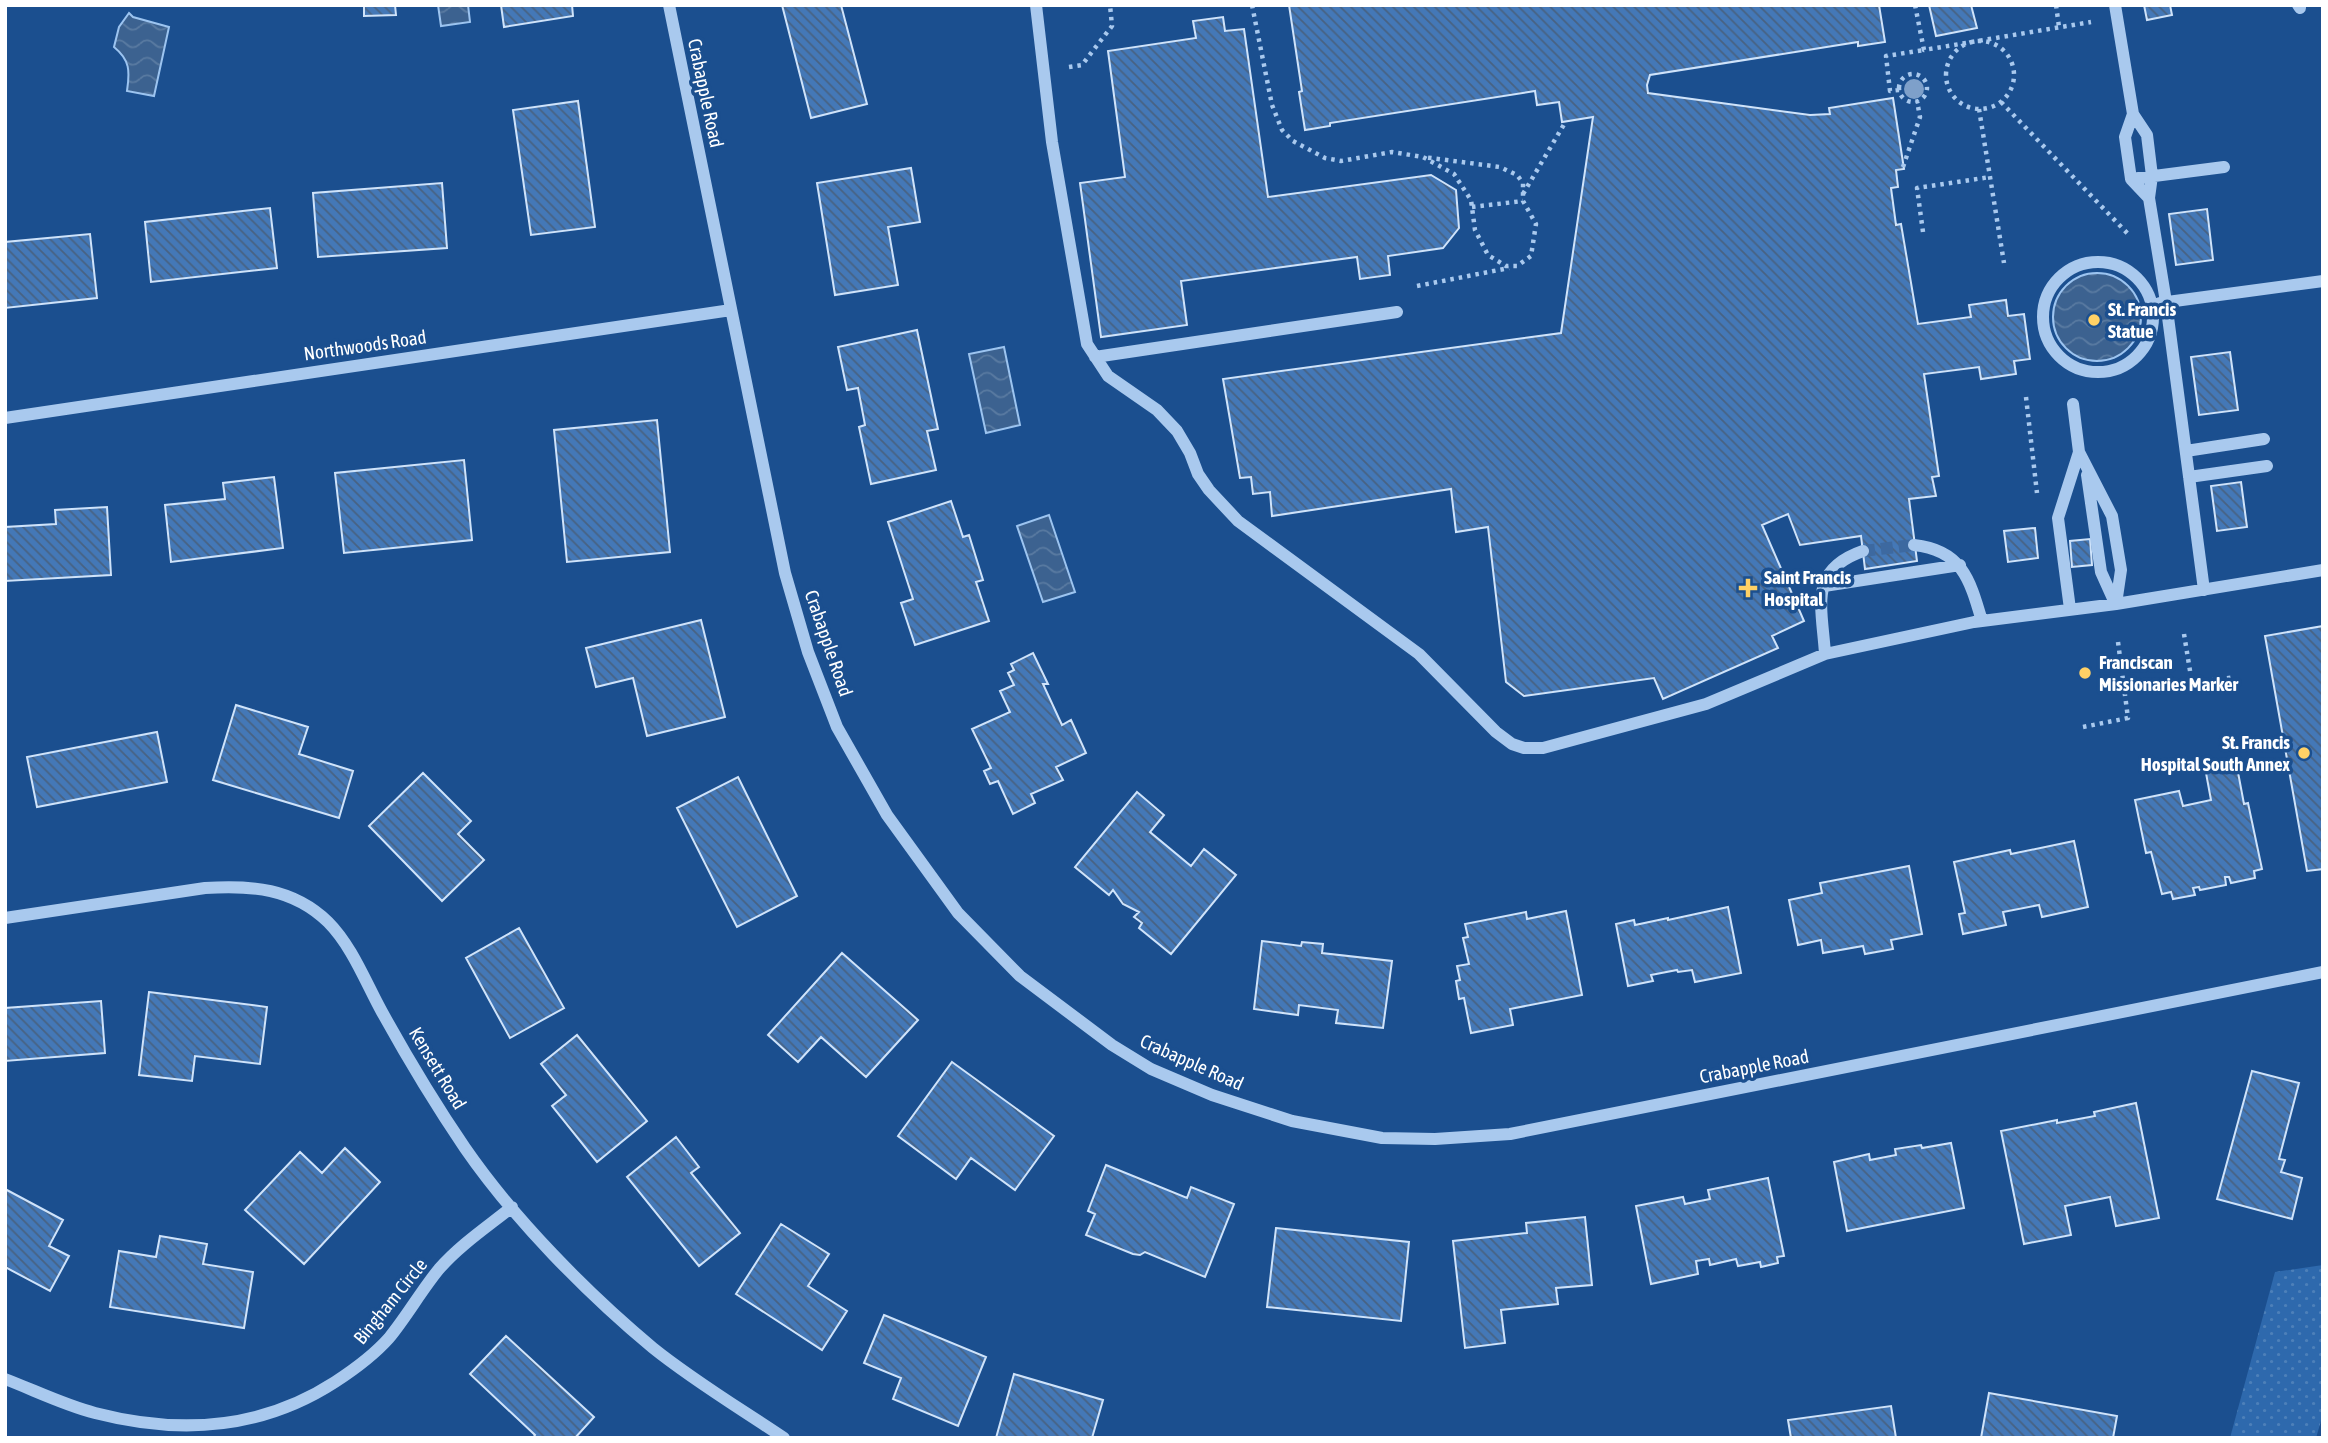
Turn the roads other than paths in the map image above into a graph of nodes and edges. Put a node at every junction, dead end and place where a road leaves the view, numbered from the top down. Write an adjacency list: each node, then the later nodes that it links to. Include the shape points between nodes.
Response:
1 (668, 5): 12 (street, Crabapple Road)
2 (1036, 5): 14 (street, via 1052,142 1087,344)
3 (2116, 11): 4 (street)
4 (2133, 114): 6 (street, via 2147,135); 7 (street, via 2125,137)
5 (2224, 167): 6 (street)
6 (2152, 176): 7 (street); 8 (street)
7 (2131, 179): 8 (street)
8 (2149, 198): 10 (street)
9 (2323, 281): 10 (street)
10 (2166, 302): 11 (street); 18 (street)
11 (2151, 304): 11 (street, via 2144,287 2122,268 2095,262 2080,265 2066,272 2046,296 2044,327 2048,341 2069,364 2099,372 2114,369 2129,362 2147,341)
12 (731, 310): 16 (street, Northwoods Road); 34 (street, Crabapple Road, via 786,573 808,652 837,727 887,815 958,913 1020,976 1112,1045 1151,1069 1212,1095 1292,1121 1382,1138 1510,1134)
13 (1397, 312): 14 (street)
14 (1096, 356): 32 (street, via 1108,376 1157,410 1177,431 1198,474 1238,521 1419,654 1512,744 1543,748 1706,704)
15 (2073, 404): 19 (street)
16 (5, 418)
17 (2264, 439): 18 (street)
18 (2186, 451): 22 (street)
19 (2079, 452): 20 (street); 30 (street, via 2059,518)
20 (2085, 464): 29 (street, via 2101,572); 29 (street, via 2112,516 2121,570)
21 (2267, 466): 22 (street)
22 (2189, 477): 28 (street)
23 (1914, 545): 25 (street, via 1943,552)
24 (1863, 551): 27 (street, via 1831,568)
25 (1960, 565): 27 (street); 31 (street, via 1971,582)
26 (2323, 570): 28 (street)
27 (1824, 586): 32 (street)
28 (2204, 590): 29 (street)
29 (2116, 604): 30 (street)
30 (2070, 609): 31 (street)
31 (1982, 621): 32 (street)
32 (1825, 654)
33 (5, 918): 35 (street, Kensett Road, via 205,888 264,888 298,900 337,932 417,1075)
34 (2323, 972)
35 (512, 1207): 36 (street, Bingham Circle, via 440,1268 389,1338 361,1365 310,1398 271,1413 230,1424 136,1422 92,1413); 37 (street, Kensett Road, via 560,1260 654,1349)
36 (5, 1378)
37 (784, 1438)

